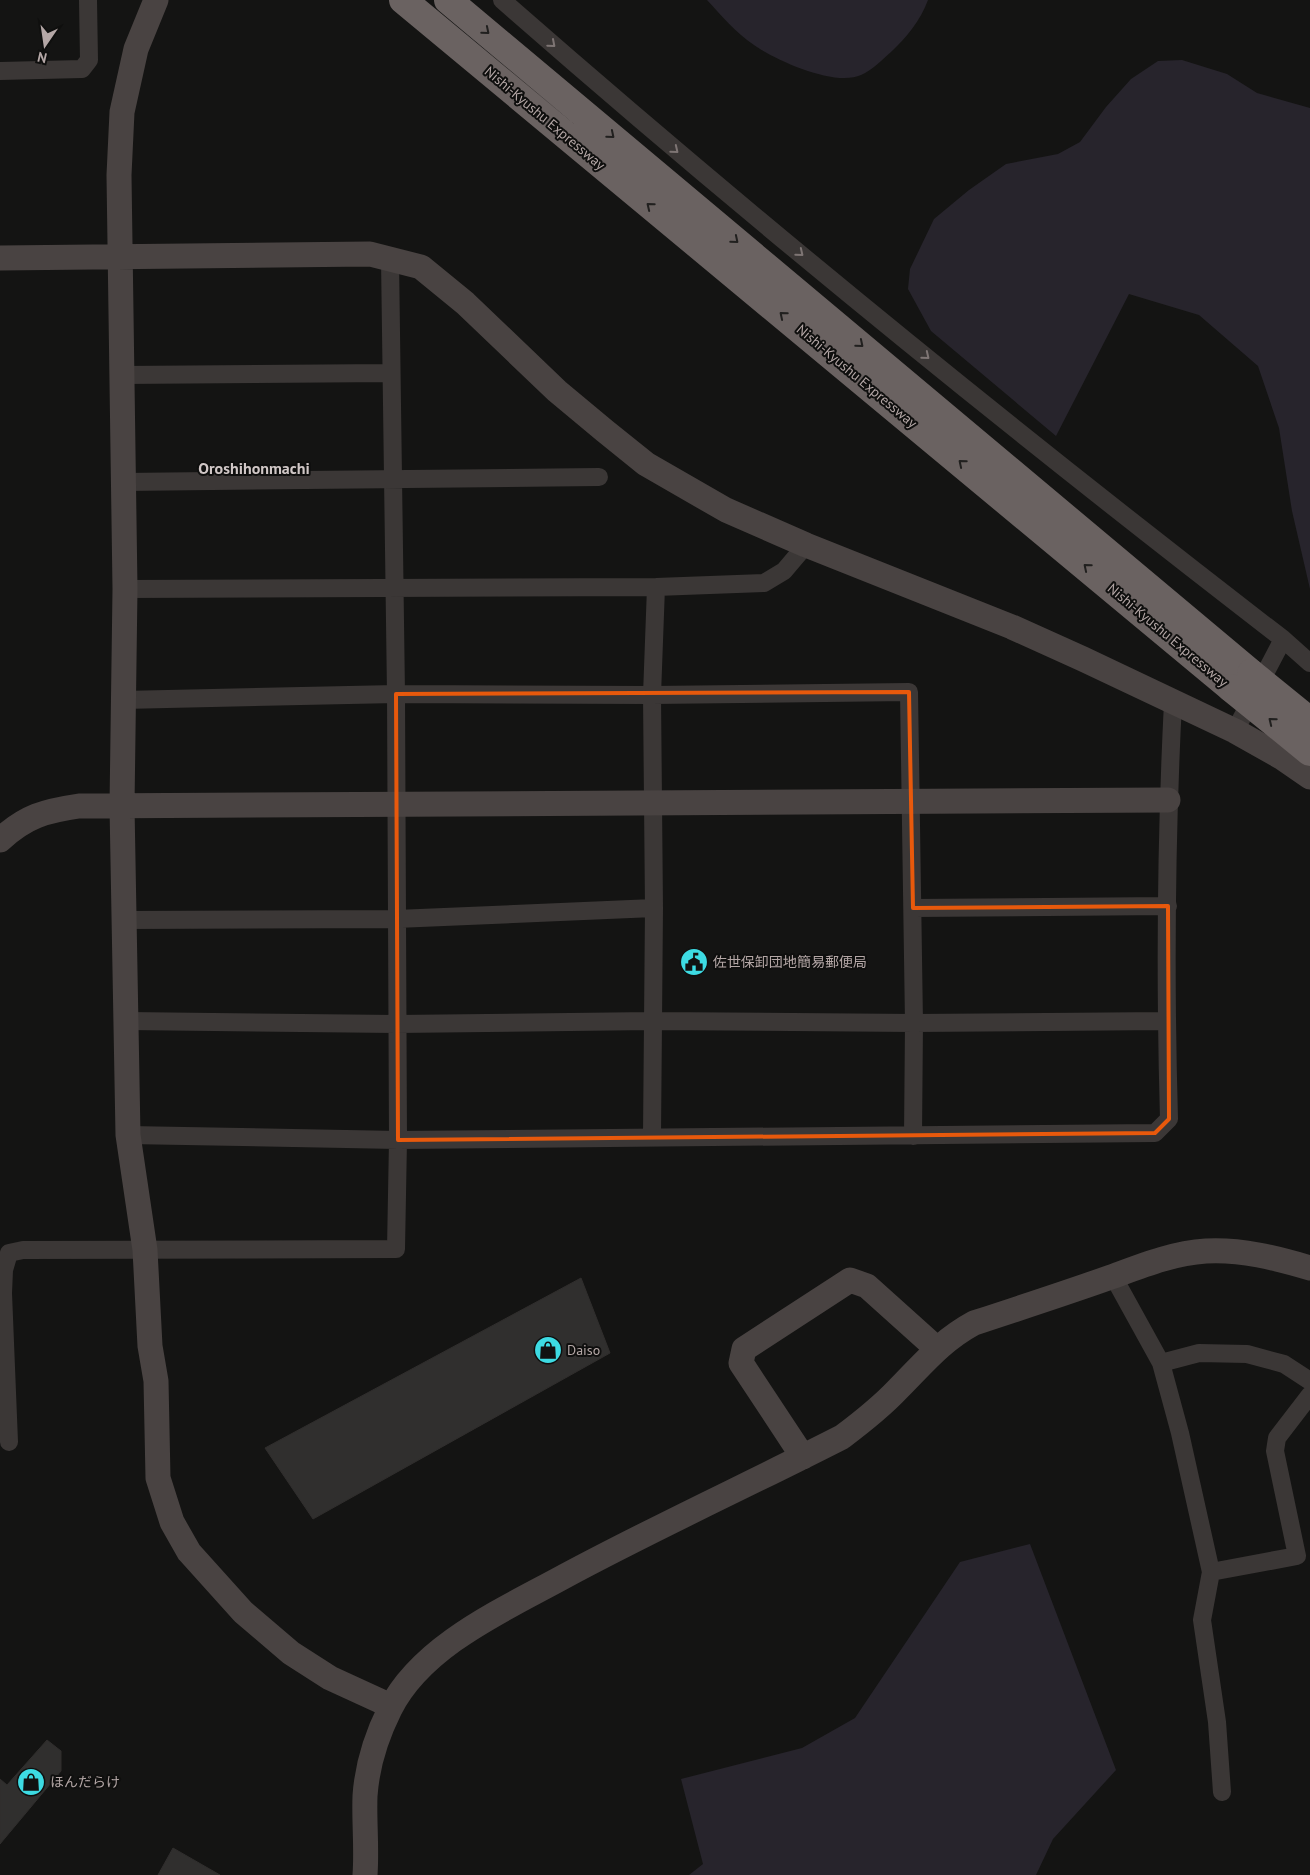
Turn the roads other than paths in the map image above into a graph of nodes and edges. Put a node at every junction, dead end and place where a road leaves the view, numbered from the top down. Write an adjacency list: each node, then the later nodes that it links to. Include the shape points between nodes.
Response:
1 (88, 0): 6 (street, via 89,60 82,69)
2 (156, 0): 8 (street, via 136,49 122,112)
3 (403, 0): 21 (highway, Nishi-Kyushu Expressway, one-way to 3)
4 (448, 0): 21 (highway, Nishi-Kyushu Expressway, one-way to 21)
5 (502, 0): 19 (street, one-way to 19, via 646,126 1050,458)
6 (0, 71)
7 (0, 258): 8 (street)
8 (120, 258): 9 (street, via 370,254); 11 (street)
9 (390, 259): 10 (street); 15 (street, via 421,267 465,303 557,392 646,464 726,510)
10 (391, 373): 11 (street); 13 (street)
11 (121, 376): 14 (street)
12 (599, 477): 13 (street)
13 (392, 478): 14 (street); 16 (street)
14 (123, 482): 18 (street)
15 (806, 545): 17 (street, via 784,570 764,583); 25 (street, via 1012,627)
16 (393, 587): 17 (street); 18 (street); 22 (street)
17 (656, 587): 23 (street)
18 (125, 589): 24 (street)
19 (1283, 639): 20 (street); 27 (street)
20 (1310, 663)
21 (1242, 681): 26 (highway, Nishi-Kyushu Expressway, bridge); 28 (highway, Nishi-Kyushu Expressway, one-way to 21, bridge)
22 (396, 694): 23 (street); 24 (street); 34 (street)
23 (652, 695): 31 (street, via 909,692); 32 (street)
24 (124, 700): 33 (street)
25 (1173, 702): 27 (street); 30 (street)
26 (1310, 721)
27 (1235, 731): 29 (street)
28 (1310, 752)
29 (1310, 777)
30 (1168, 800): 31 (street); 36 (street)
31 (911, 802): 32 (street); 38 (street)
32 (653, 803): 34 (street); 37 (street)
33 (122, 806): 34 (street); 35 (street, via 79,806 45,811 14,827); 40 (street)
34 (396, 806): 39 (street)
35 (0, 840)
36 (1168, 906): 38 (street); 41 (street)
37 (654, 908): 39 (street); 43 (street)
38 (912, 908): 44 (street)
39 (396, 919): 40 (street); 45 (street)
40 (126, 920): 42 (street)
41 (1166, 1020): 44 (street); 48 (street, via 1169,1119 1155,1133)
42 (128, 1021): 45 (street); 46 (street)
43 (652, 1021): 44 (street); 45 (street); 47 (street)
44 (914, 1023): 48 (street)
45 (396, 1024): 49 (street)
46 (128, 1135): 49 (street); 50 (street)
47 (652, 1136): 48 (street); 49 (street)
48 (913, 1136)
49 (398, 1140): 50 (street, via 396,1249)
50 (145, 1250): 57 (street, via 23,1250 9,1254 4,1270 3,1293); 60 (street, via 150,1346 156,1381 158,1478 172,1522 189,1552 214,1583 291,1653 330,1678)
51 (1310, 1268): 52 (street, via 1261,1255 1205,1251 1159,1260)
52 (1113, 1276): 53 (street, via 974,1323); 54 (street)
53 (936, 1348): 58 (street, via 868,1417 842,1437); 58 (street, via 867,1286 850,1280 744,1349 741,1363)
54 (1161, 1363): 55 (street, via 1199,1353 1247,1354 1284,1364); 59 (street)
55 (1310, 1381)
56 (1310, 1395): 59 (street, via 1277,1438 1275,1451 1297,1556)
57 (9, 1442)
58 (803, 1457): 60 (street, via 616,1548 465,1631 432,1657)
59 (1211, 1572): 61 (street, via 1202,1620 1217,1722)
60 (391, 1706): 62 (street, via 381,1728 367,1778)
61 (1222, 1792)
62 (365, 1875)

